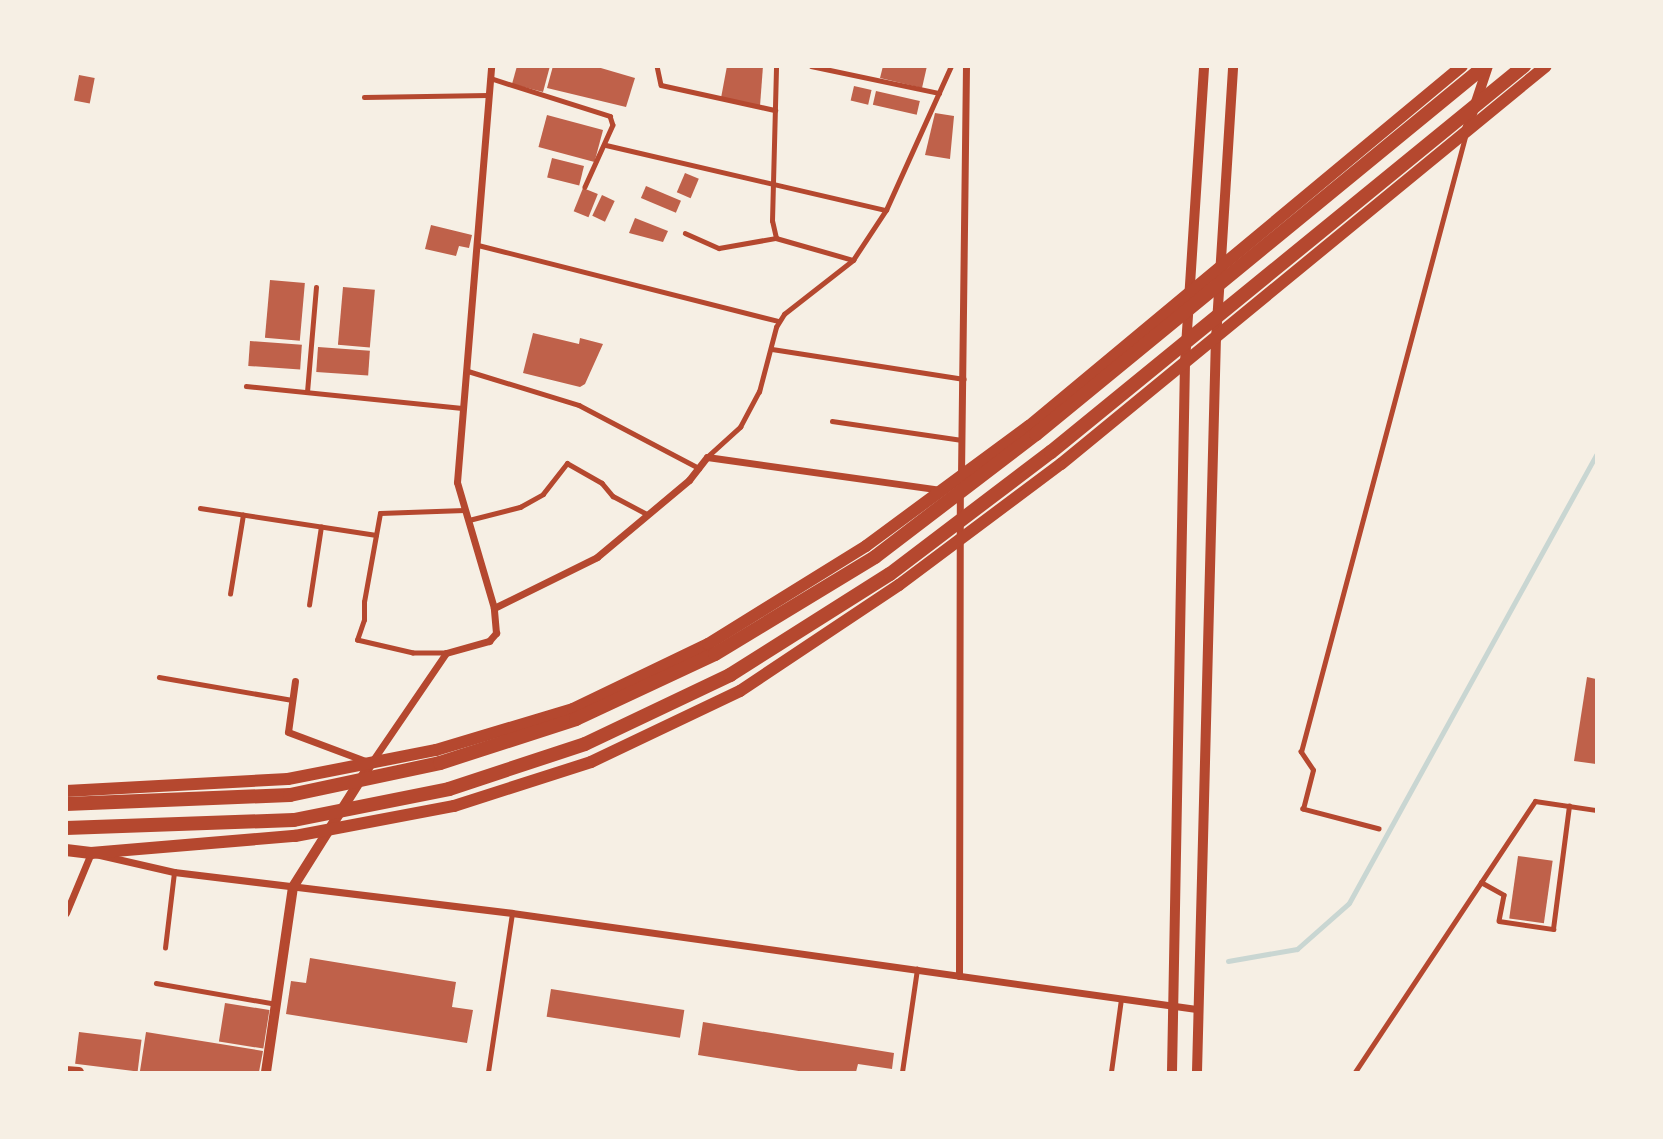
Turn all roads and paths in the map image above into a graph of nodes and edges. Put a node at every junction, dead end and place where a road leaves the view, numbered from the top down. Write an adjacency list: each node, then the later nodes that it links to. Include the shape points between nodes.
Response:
1 (491, 66): 13 (street)
2 (657, 66): 17 (lane, via 661,85)
3 (776, 66): 17 (lane)
4 (811, 66): 14 (lane)
5 (951, 66): 14 (lane)
6 (966, 66): 35 (street)
7 (1204, 66): 29 (street)
8 (1233, 66): 27 (street)
9 (1462, 66): 27 (main road)
10 (1486, 66): 18 (street); 62 (highway, via 1036,434 897,540 715,653 576,719 440,763 290,795)
11 (1524, 66): 65 (highway, via 1051,452 890,574 730,675 585,744 449,789 294,820)
12 (1546, 66): 18 (main road)
13 (491, 78): 15 (street); 19 (lane, via 610,116 613,125)
14 (939, 93): 22 (lane)
15 (489, 95): 16 (lane); 25 (street)
16 (364, 97)
17 (775, 110): 20 (lane)
18 (1467, 129): 31 (main road); 66 (lane, via 1301,751 1313,770 1303,810)
19 (606, 145): 20 (lane); 21 (lane)
20 (773, 184): 22 (lane); 24 (lane)
21 (586, 187)
22 (886, 211): 26 (lane)
23 (685, 233): 24 (lane, via 719,248)
24 (776, 238): 26 (lane)
25 (478, 245): 30 (lane); 34 (street)
26 (853, 260): 30 (lane, via 803,295)
27 (1222, 264): 29 (main road); 31 (street)
28 (316, 287): 37 (lane)
29 (1189, 293): 33 (street); 43 (main road, via 1029,426)
30 (779, 321): 32 (lane)
31 (1216, 339): 33 (main road); 82 (street)
32 (772, 349): 35 (lane); 41 (lane, via 759,393 740,427)
33 (1185, 362): 52 (main road); 81 (street)
34 (468, 371): 38 (street); 42 (lane, via 579,405)
35 (964, 379): 40 (street)
36 (246, 386): 37 (lane)
37 (307, 392): 38 (lane)
38 (463, 408): 46 (street, via 457,482)
39 (832, 421): 40 (lane)
40 (962, 440): 43 (street)
41 (707, 457): 42 (street); 44 (street)
42 (699, 468): 48 (street)
43 (961, 476): 44 (main road); 52 (street)
44 (943, 490): 60 (main road, via 866,546 708,644 573,709 436,750)
45 (200, 508): 47 (lane)
46 (464, 510): 49 (street); 51 (lane, via 380,513)
47 (243, 515): 50 (lane); 53 (lane)
48 (649, 515): 49 (lane, via 567,463 543,494 520,507); 55 (street, via 597,557)
49 (468, 520): 55 (street)
50 (321, 527): 51 (lane); 54 (lane)
51 (376, 535): 56 (lane, via 363,602 365,620 357,640 413,653)
52 (960, 540): 67 (main road, via 740,691 592,762 454,806); 77 (street)
53 (230, 594)
54 (309, 605)
55 (494, 608): 56 (street, via 498,624 489,640)
56 (446, 653): 60 (street)
57 (159, 677): 59 (lane)
58 (295, 681): 59 (street)
59 (292, 700): 60 (street, via 288,732)
60 (371, 763): 61 (main road, via 288,779); 67 (street)
61 (66, 791)
62 (66, 804)
63 (1569, 806): 64 (lane); 71 (lane, via 1535,801); 71 (lane, via 1553,929 1499,921 1504,895)
64 (1597, 810)
65 (66, 828)
66 (1379, 829)
67 (330, 830): 69 (main road); 72 (street)
68 (66, 850): 69 (main road)
69 (91, 853): 70 (street); 73 (street)
70 (174, 872): 72 (street); 75 (lane)
71 (1481, 882): 91 (lane)
72 (293, 887): 74 (street); 80 (street)
73 (66, 913)
74 (512, 913): 76 (street); 86 (lane)
75 (165, 948)
76 (917, 969): 77 (street); 87 (lane)
77 (959, 976): 79 (street)
78 (156, 983): 80 (lane)
79 (1121, 999): 81 (street); 88 (lane)
80 (277, 1005): 85 (street)
81 (1171, 1006): 82 (street); 89 (street)
82 (1196, 1009): 90 (street)
83 (66, 1071): 84 (street)
84 (79, 1073)
85 (266, 1073)
86 (488, 1073)
87 (902, 1073)
88 (1111, 1073)
89 (1172, 1073)
90 (1197, 1073)
91 (1356, 1073)

